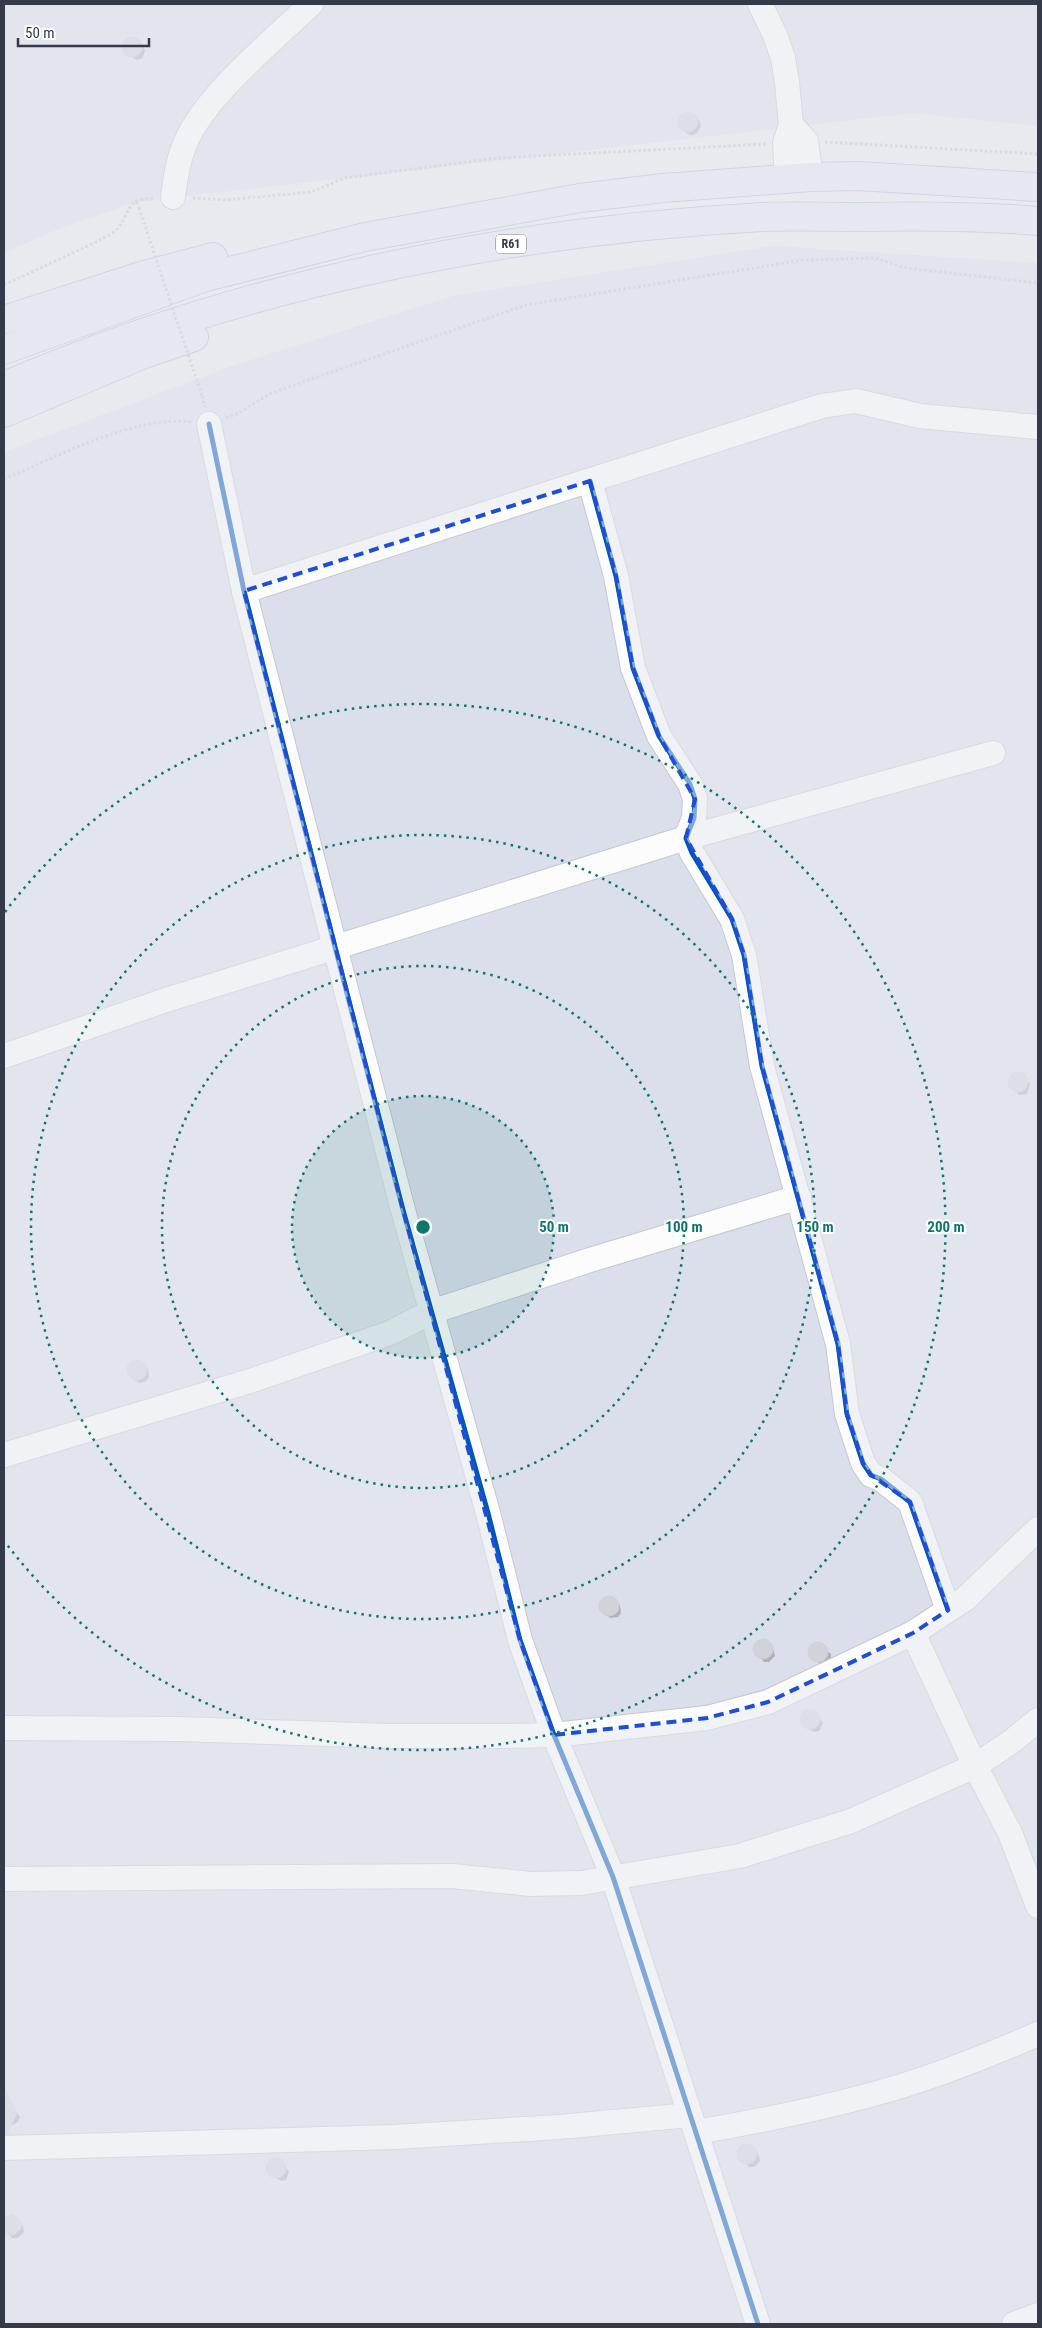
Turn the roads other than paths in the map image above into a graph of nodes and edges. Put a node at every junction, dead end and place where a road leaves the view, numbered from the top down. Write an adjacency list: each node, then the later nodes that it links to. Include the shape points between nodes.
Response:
1 (311, 4): 5 (street, via 216,96 199,118 183,147)
2 (760, 4): 3 (street, via 782,58)
3 (799, 177): 4 (main road, via 858,176); 6 (main road)
4 (1038, 187)
5 (173, 197)
6 (580, 198): 9 (main road, via 525,198 350,226 141,276); 10 (main road, via 365,237 206,277)
7 (764, 217): 8 (main road, R61, via 946,216); 11 (main road, R61, via 593,232 481,248 362,273 243,302 131,337); 12 (main road, via 718,228 549,249 369,285 144,354)
8 (1038, 221)
9 (4, 320)
10 (4, 350)
11 (4, 386)
12 (4, 413)
13 (209, 424): 16 (street)
14 (1038, 427): 15 (street, via 920,416 856,401 822,406)
15 (590, 480): 16 (street); 18 (street, via 616,576 633,668 659,736 690,784 695,799 694,818)
16 (244, 591): 19 (street)
17 (993, 753): 18 (street)
18 (686, 838): 19 (street); 21 (street, via 732,918 744,955 762,1066)
19 (335, 947): 20 (street, via 166,1000); 22 (street)
20 (4, 1056)
21 (799, 1197): 22 (street); 25 (street, via 838,1344 847,1414 863,1463 871,1475 910,1502)
22 (432, 1312): 23 (street, via 390,1333 250,1381); 29 (street, via 520,1640)
23 (4, 1455)
24 (1038, 1529): 25 (street, via 965,1599)
25 (948, 1610): 26 (street)
26 (913, 1633): 29 (street, via 768,1702 706,1718); 30 (street)
27 (1038, 1720): 30 (street)
28 (4, 1728): 29 (street, via 178,1729 389,1736)
29 (554, 1735): 31 (street)
30 (975, 1766): 31 (street, via 851,1821 740,1856); 33 (street, via 1010,1833)
31 (613, 1877): 32 (street, via 558,1885 452,1876); 35 (street)
32 (4, 1879)
33 (1038, 1906)
34 (1038, 2034): 35 (street, via 960,2066 876,2094 775,2119)
35 (693, 2124): 36 (street, via 559,2127 395,2137); 38 (street)
36 (4, 2148)
37 (1038, 2314): 39 (street)
38 (758, 2324)
39 (1014, 2324)

